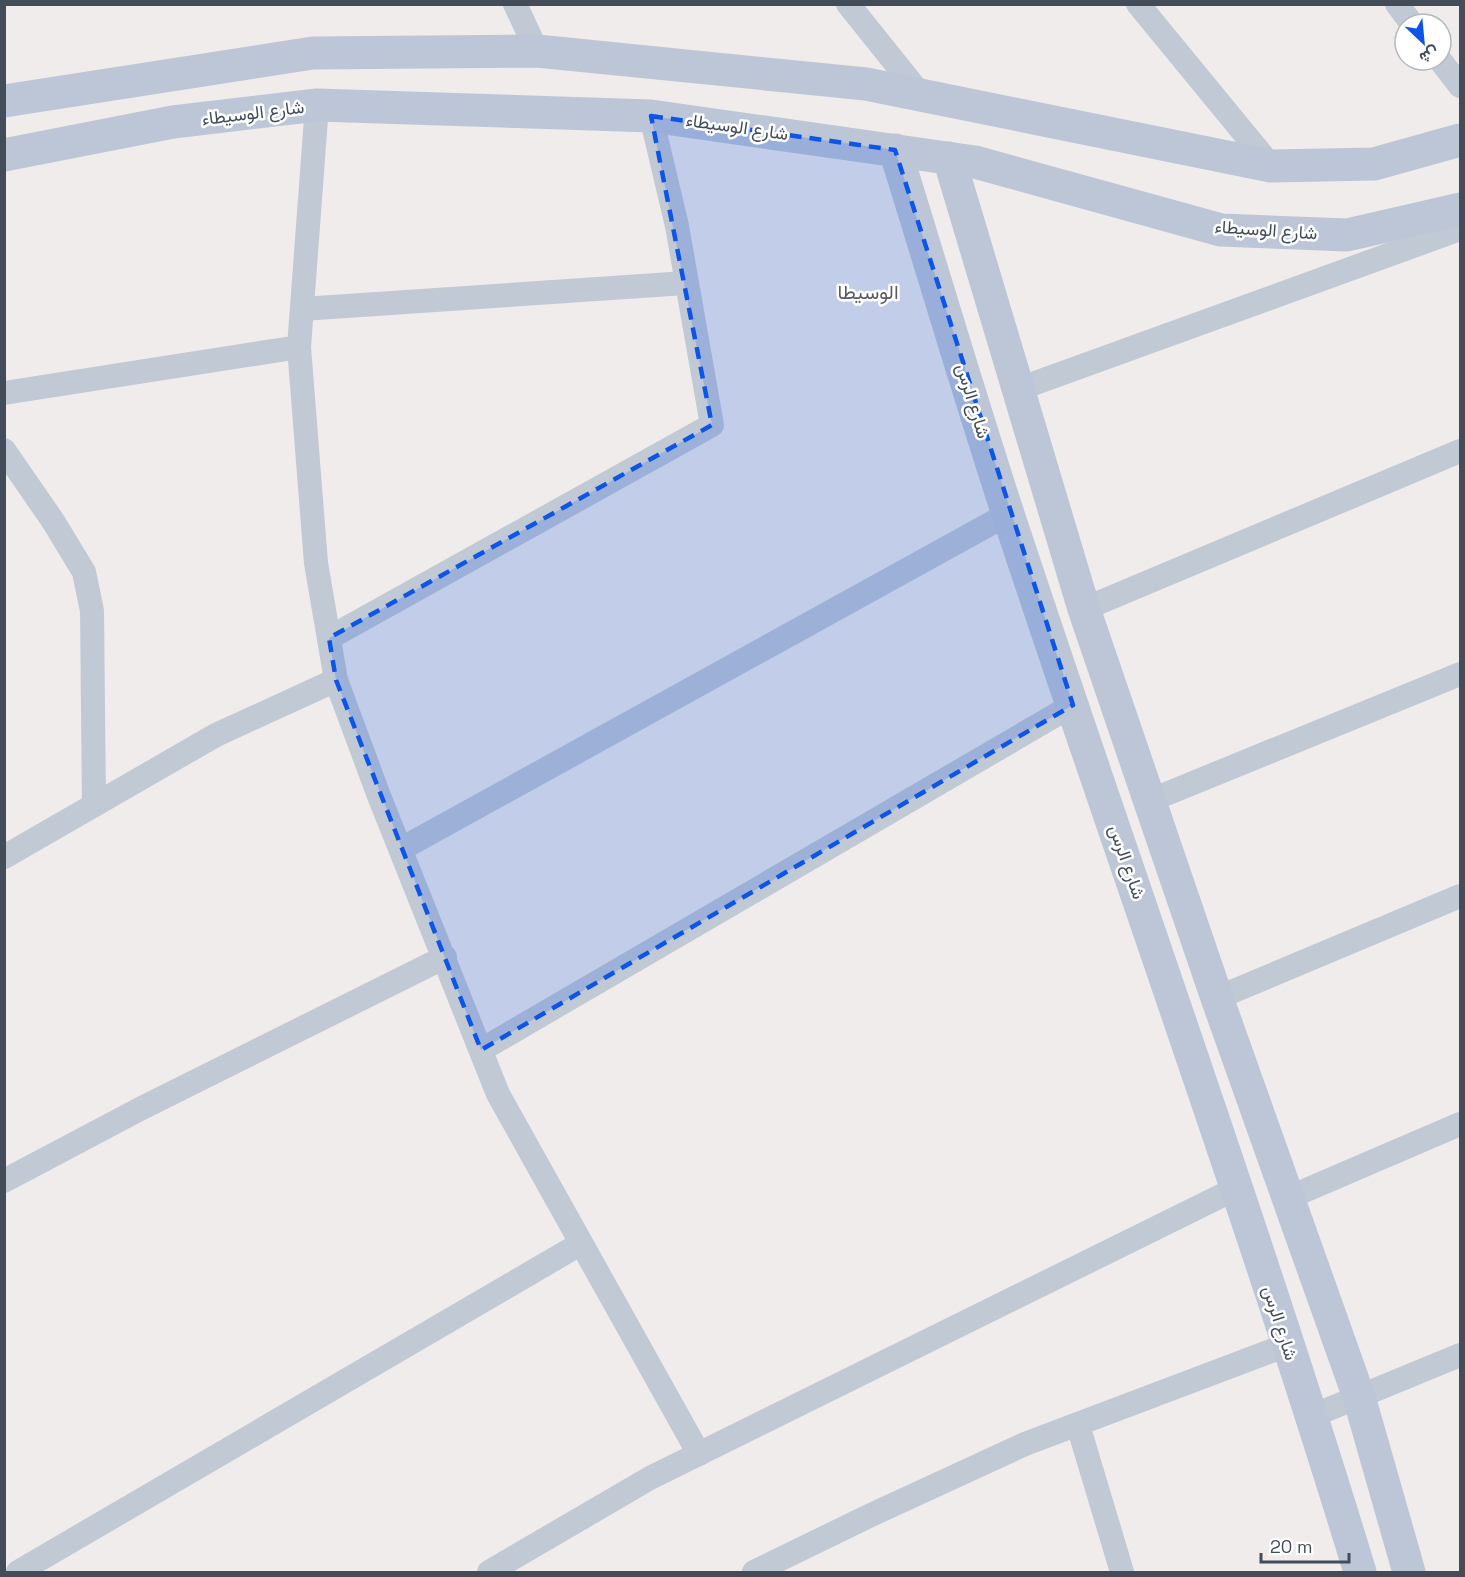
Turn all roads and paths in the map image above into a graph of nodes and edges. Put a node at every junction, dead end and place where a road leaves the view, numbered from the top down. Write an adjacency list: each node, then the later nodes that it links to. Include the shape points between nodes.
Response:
1 (515, 4): 4 (street)
2 (848, 4): 7 (street)
3 (1138, 4): 15 (street)
4 (537, 51): 7 (street, via 866,84); 8 (street, via 313,53)
5 (1450, 72): 6 (street)
6 (1461, 86)
7 (921, 95): 15 (street)
8 (4, 101)
9 (317, 105): 10 (street, شارع الوسيطاء); 13 (street, شارع الوسيطاء, via 173,122); 19 (street)
10 (651, 116): 12 (street, شارع الوسيطاء); 18 (street)
11 (1461, 140): 15 (street, via 1374,164)
12 (896, 150): 14 (street, شارع الوسيطاء); 25 (street, شارع الرس)
13 (4, 155)
14 (949, 158): 16 (street, شارع الوسيطاء, via 1221,230 1347,235); 21 (street)
15 (1271, 166)
16 (1461, 209)
17 (1461, 229): 21 (street)
18 (686, 283): 19 (street); 27 (street, via 712,425)
19 (302, 309): 20 (street)
20 (299, 347): 22 (street); 27 (street, via 316,563)
21 (1019, 389): 26 (street)
22 (4, 393)
23 (4, 450): 32 (street, via 84,572 92,611)
24 (1461, 451): 26 (street)
25 (1008, 514): 30 (street, شارع الرس); 33 (street)
26 (1084, 609): 31 (street)
27 (329, 638): 29 (street)
28 (1461, 674): 31 (street)
29 (336, 680): 32 (street, via 216,735); 33 (street)
30 (1073, 705): 38 (street); 41 (street, شارع الرس)
31 (1149, 801): 37 (street)
32 (94, 805): 34 (street)
33 (401, 849): 36 (street)
34 (4, 857)
35 (1461, 896): 37 (street)
36 (445, 957): 38 (street); 40 (street)
37 (1217, 998): 42 (street)
38 (481, 1050): 43 (street, via 498,1094)
39 (1461, 1124): 42 (street)
40 (4, 1181)
41 (1237, 1188): 44 (street, شارع الرس); 49 (street)
42 (1290, 1197): 46 (street)
43 (580, 1244): 49 (street); 50 (street)
44 (1287, 1345): 47 (street, شارع الرس); 48 (street)
45 (1461, 1355): 46 (street)
46 (1359, 1397): 47 (street); 55 (street)
47 (1312, 1416): 54 (street, شارع الرس)
48 (1078, 1425): 52 (street, via 1025,1444); 53 (street)
49 (699, 1454): 51 (street, via 650,1478)
50 (18, 1572)
51 (489, 1572)
52 (754, 1572)
53 (1122, 1572)
54 (1360, 1572)
55 (1409, 1572)

